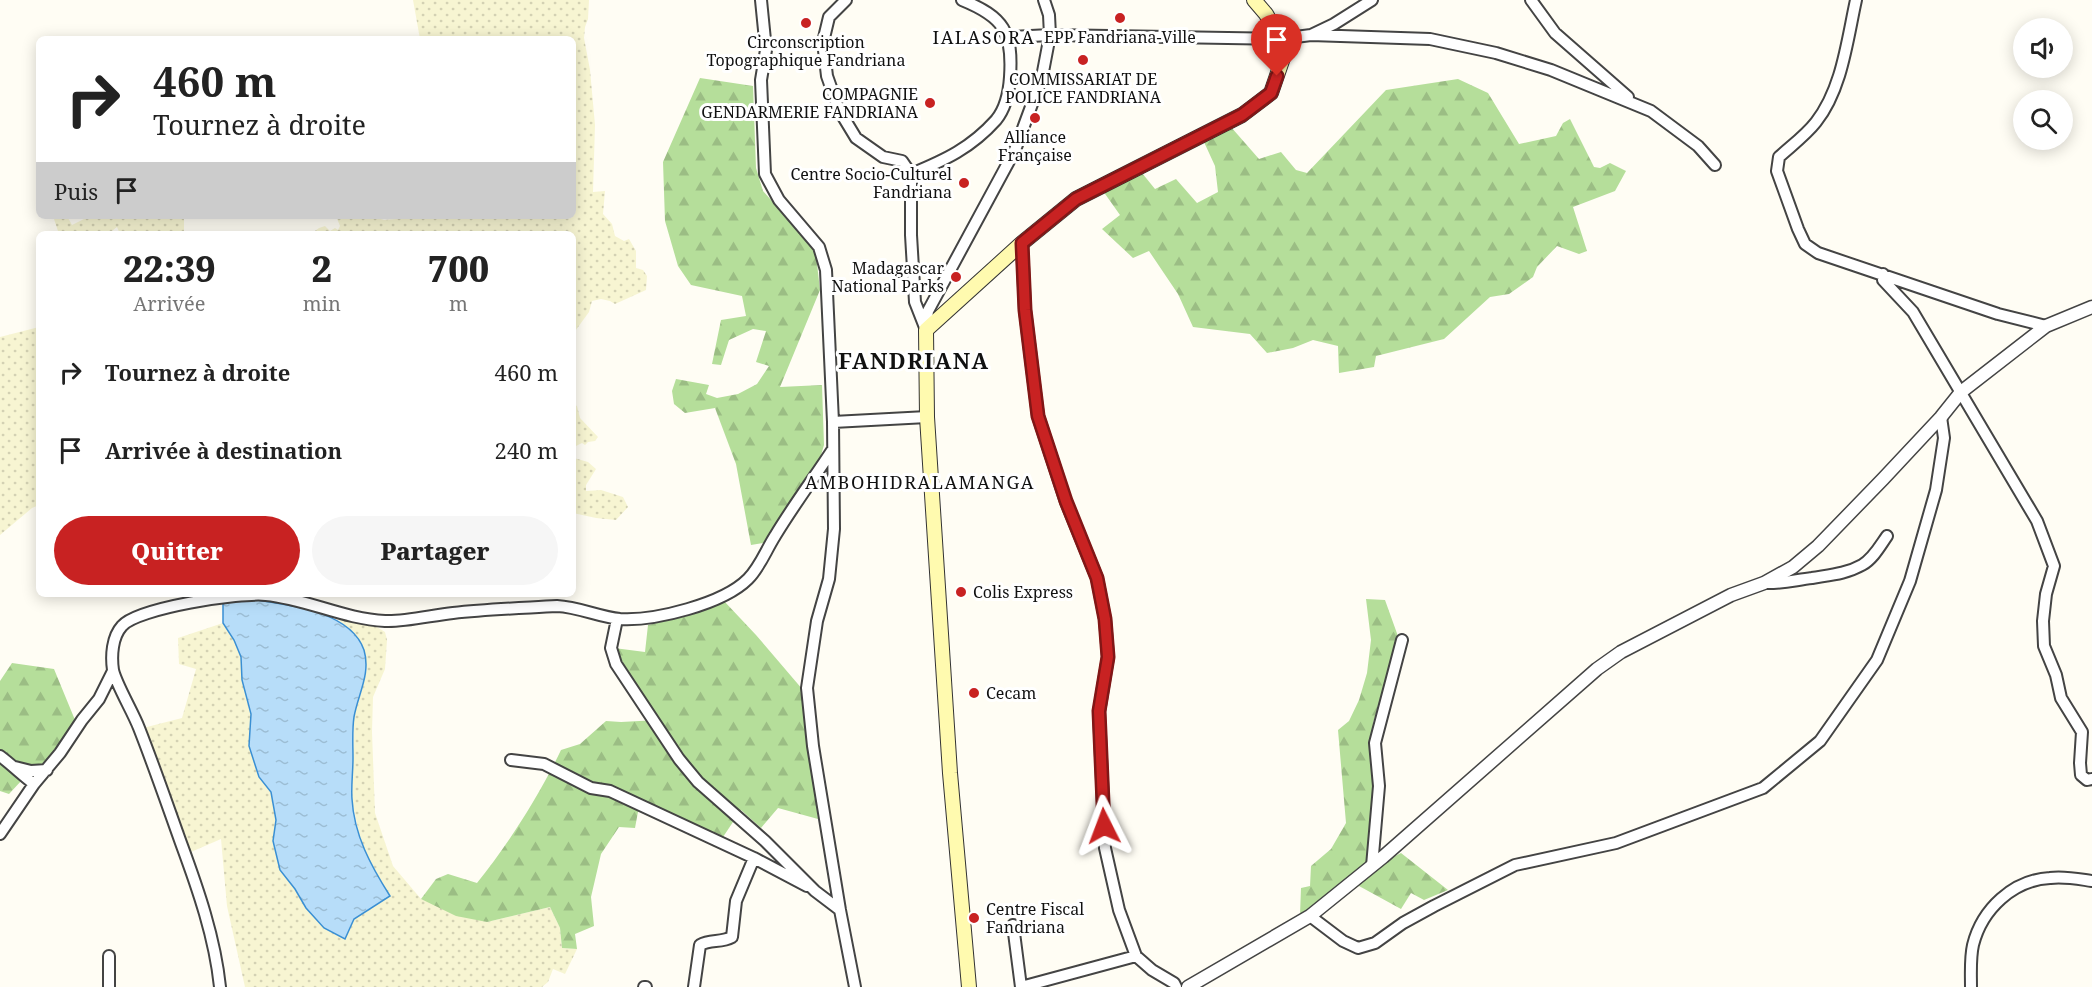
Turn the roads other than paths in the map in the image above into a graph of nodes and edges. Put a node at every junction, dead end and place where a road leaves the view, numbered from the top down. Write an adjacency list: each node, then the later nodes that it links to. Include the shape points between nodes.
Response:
1 (761, 0): 25 (street, via 766,50 761,80 765,174 778,200 807,231 822,257 827,285)
2 (846, 0): 16 (street, via 829,17 823,42 827,76 839,110 856,138 884,158 902,161)
3 (962, 0): 9 (street)
4 (1044, 0): 10 (street)
5 (1254, 0): 13 (main road)
6 (1372, 0): 11 (street)
7 (1531, 0): 14 (street, via 1555,33)
8 (1856, 0): 18 (street, via 1829,102 1815,123 1779,157 1777,171 1805,244 1818,253)
9 (978, 3): 12 (street)
10 (1050, 35): 12 (street); 13 (street); 21 (street, via 1042,77 1015,150 928,311)
11 (1311, 35): 13 (street); 14 (street, via 1430,39 1551,70)
12 (1009, 38): 16 (street, via 1009,95 998,118 968,146)
13 (1280, 39): 17 (main road, via 1283,58 1271,93 1242,115 1076,199)
14 (1635, 103): 15 (street, via 1698,146)
15 (1715, 165)
16 (911, 174): 21 (street, via 915,302)
17 (1022, 243): 21 (main road); 49 (street, via 1025,310 1038,416 1097,578 1105,619 1108,657 1099,711 1105,848 1119,910)
18 (1883, 274): 20 (street, via 1998,314); 22 (street, via 1883,280 1912,312)
19 (2092, 307): 20 (street)
20 (2046, 326): 22 (street)
21 (926, 330): 23 (main road)
22 (1961, 392): 24 (street); 38 (street, via 2037,521 2054,566 2046,594 2044,646 2061,698 2082,732 2081,775 2087,780)
23 (927, 417): 25 (street); 54 (main road, via 950,773)
24 (1941, 417): 28 (street, via 1818,546 1793,567); 46 (street, via 1944,438 1936,490 1910,581 1877,660 1820,741 1763,788 1616,843 1515,865 1403,923 1375,943 1358,948)
25 (833, 422): 26 (street)
26 (833, 449): 31 (street, via 756,570 737,588 681,611); 45 (street, via 834,529 829,579 817,621 807,687)
27 (1887, 536): 28 (street, via 1868,561 1843,573 1782,584)
28 (1764, 583): 42 (street, via 1731,595 1622,652 1598,669)
29 (223, 597): 33 (street, via 130,619 116,634)
30 (280, 597): 31 (street, via 386,621 557,606)
31 (617, 619): 44 (street, via 611,648 616,664 679,759 698,782)
32 (1402, 640): 42 (street, via 1375,743 1379,786)
33 (113, 671): 37 (street, via 99,699); 51 (street, via 138,726 196,884 211,933)
34 (0, 756): 36 (street)
35 (511, 760): 41 (street, via 544,764)
36 (15, 766): 37 (street); 39 (street)
37 (47, 770): 39 (street)
38 (2092, 778)
39 (34, 784): 40 (street)
40 (0, 834)
41 (754, 858): 44 (street); 52 (street, via 736,901 732,937 700,945)
42 (1372, 866): 46 (street)
43 (2092, 880): 57 (street, via 2048,878 2013,888 2001,898 1985,919 1974,944)
44 (815, 891): 45 (street)
45 (840, 910): 53 (street)
46 (1310, 916): 56 (street)
47 (1013, 925): 49 (street, via 1021,987)
48 (109, 956): 50 (street)
49 (1136, 956): 55 (street)
50 (109, 987)
51 (220, 987)
52 (694, 987)
53 (855, 987)
54 (969, 987)
55 (1176, 987)
56 (1188, 987)
57 (1971, 987)

